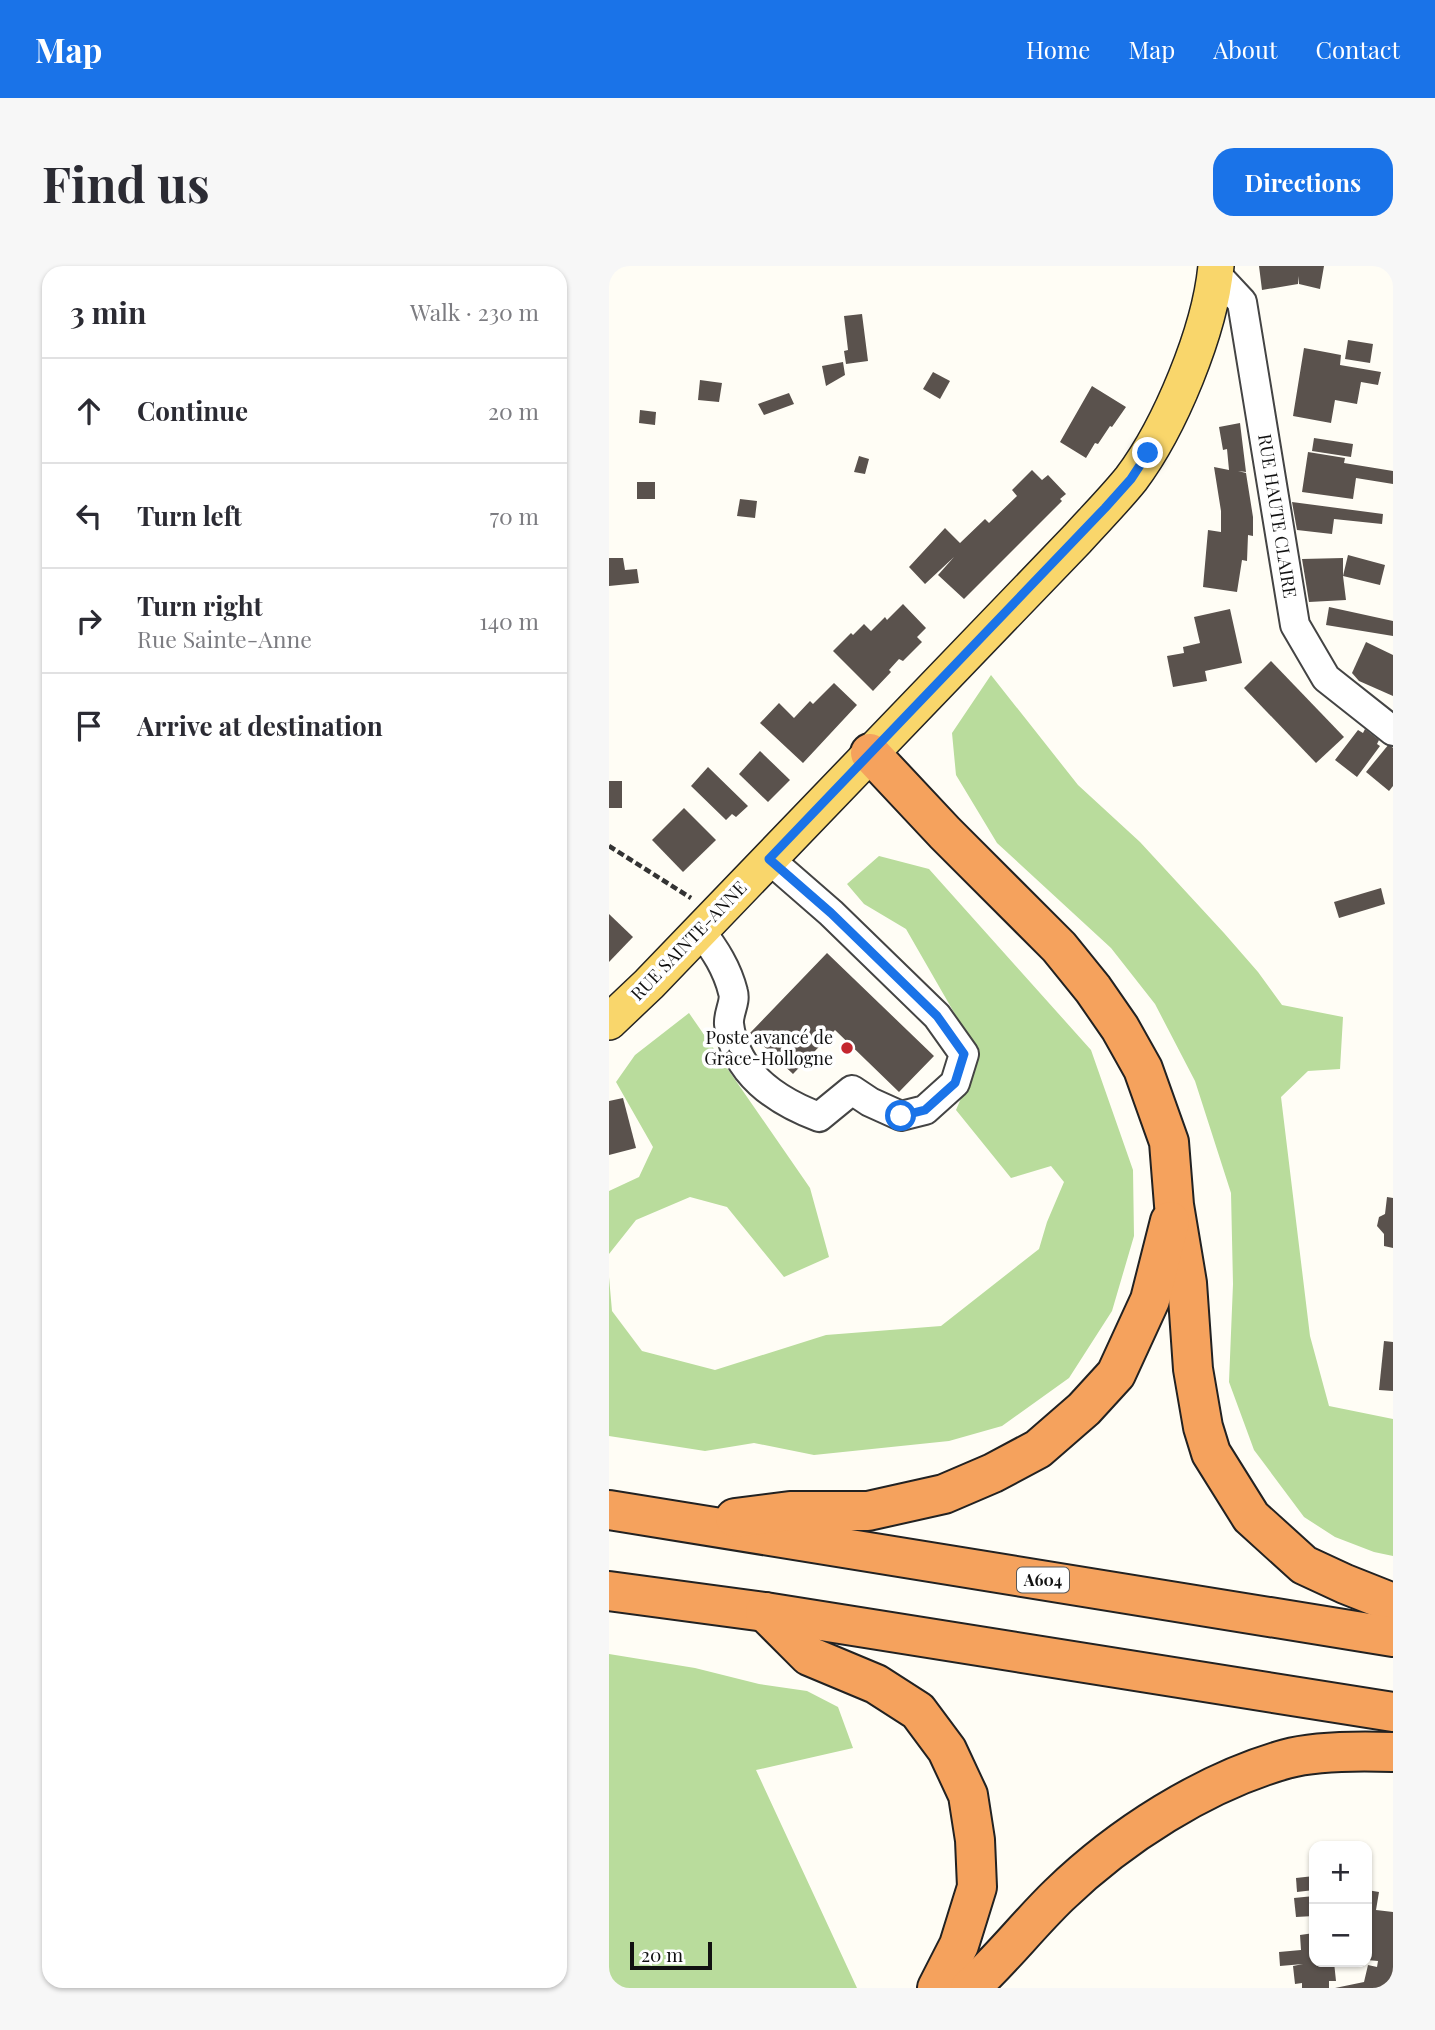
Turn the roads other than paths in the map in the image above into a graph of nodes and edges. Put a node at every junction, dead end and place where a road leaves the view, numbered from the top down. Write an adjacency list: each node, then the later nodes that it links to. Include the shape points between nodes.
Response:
1 (1215, 270): 2 (street, RUE HAUTE CLAIRE, via 1242,303 1295,625 1326,678); 3 (main road, RUE SAINTE-ANNE, via 1184,378 1131,479)
2 (1393, 730)
3 (870, 753): 4 (main road, RUE SAINTE-ANNE); 7 (highway, via 1059,947 1120,1028 1158,1105 1169,1142)
4 (769, 859): 5 (main road, RUE SAINTE-ANNE); 5 (street, via 937,1016 964,1054 955,1083 925,1110 901,1116 852,1090 819,1117 790,1106 759,1083 741,1061 729,1022 734,996)
5 (708, 922): 6 (main road, RUE SAINTE-ANNE)
6 (609, 1022)
7 (1174, 1205): 9 (highway, via 1150,1300 1116,1374 1038,1449 944,1494 868,1511 790,1511); 11 (highway, via 1187,1283 1193,1369 1211,1453 1251,1517 1304,1565)
8 (609, 1510): 9 (highway, A604)
9 (683, 1521): 13 (highway, A604)
10 (609, 1591): 12 (highway)
11 (1393, 1603)
12 (765, 1612): 14 (highway); 16 (highway, via 809,1656 876,1684 918,1711 947,1751 968,1795 977,1887 959,1945)
13 (1393, 1637)
14 (1393, 1713)
15 (1393, 1752): 17 (highway, via 1289,1758 1236,1776 1190,1799 1116,1848 1059,1895)
16 (937, 1988)
17 (970, 1988)

